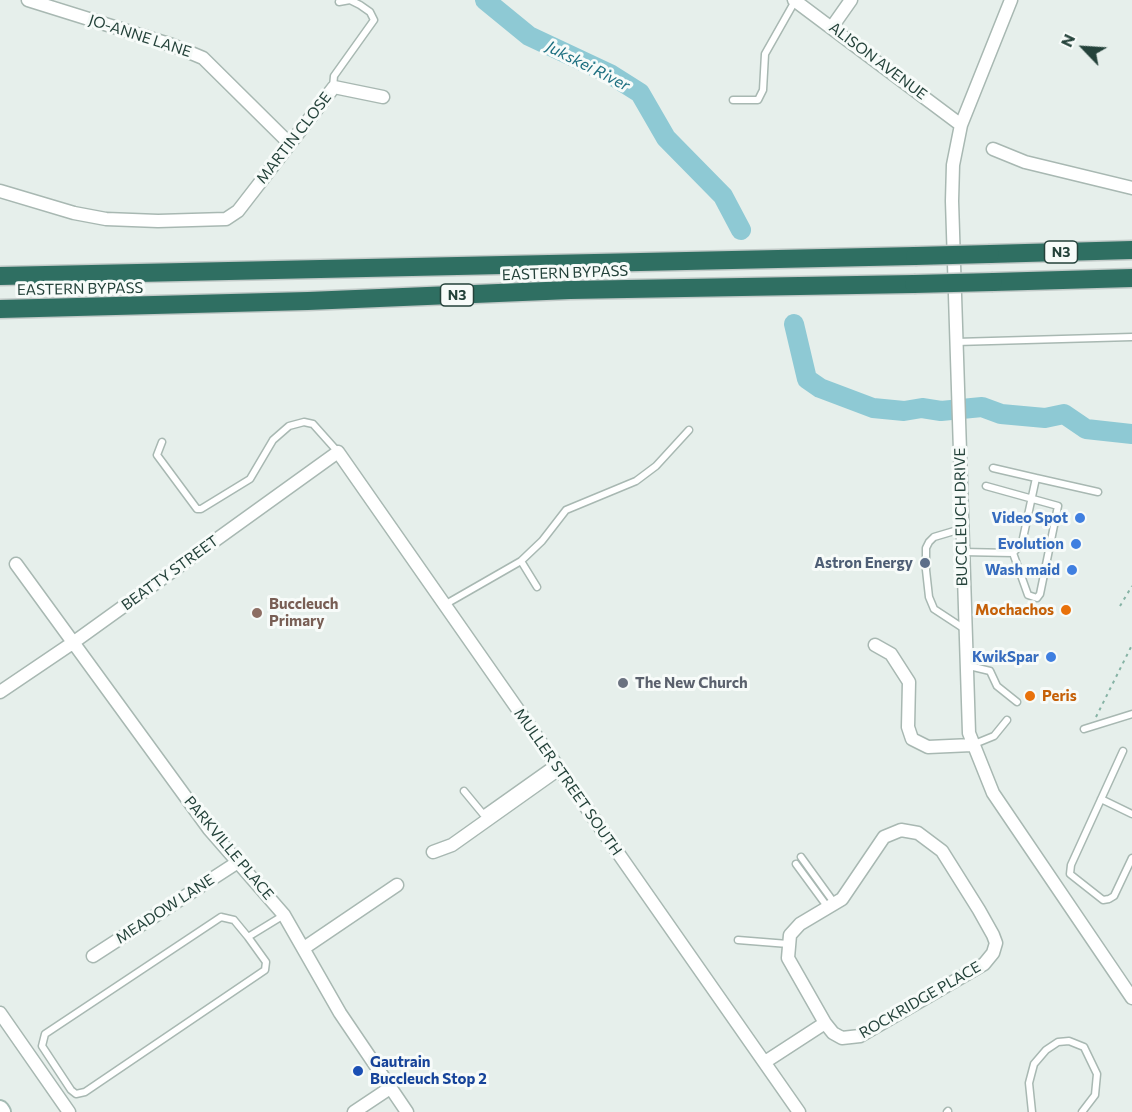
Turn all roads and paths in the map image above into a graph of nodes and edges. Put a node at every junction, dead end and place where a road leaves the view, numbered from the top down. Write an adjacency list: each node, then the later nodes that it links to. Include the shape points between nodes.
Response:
1 (28, 0): 11 (street, JO-ANNE LANE, via 203,58)
2 (794, 0): 6 (street, ALISON AVENUE); 9 (lane, via 765,54 763,90 758,100)
3 (850, 0): 6 (street)
4 (1011, 0): 10 (street, BUCCLEUCH DRIVE)
5 (339, 2): 7 (lane, via 350,0 360,5 374,20 334,76)
6 (832, 27): 10 (street, ALISON AVENUE)
7 (334, 87): 8 (street, MARTIN CLOSE); 11 (street, MARTIN CLOSE)
8 (383, 97)
9 (733, 100)
10 (961, 125): 20 (street, BUCCLEUCH DRIVE, via 952,201)
11 (290, 144): 14 (street, MARTIN CLOSE, via 229,218 106,219)
12 (993, 149): 13 (street, via 1035,165)
13 (1132, 188)
14 (0, 191)
15 (1132, 250): 16 (highway, EASTERN BYPASS / N3, bridge)
16 (0, 276)
17 (1132, 278): 18 (highway, EASTERN BYPASS / N3, bridge, via 570,290 308,302)
18 (0, 309)
19 (1132, 337): 20 (lane)
20 (956, 342): 29 (street, BUCCLEUCH DRIVE)
21 (689, 430): 32 (lane, via 636,482 566,510)
22 (162, 442): 23 (lane, via 157,455 197,509 204,509 250,479 273,440 289,426 313,423)
23 (338, 452): 36 (street, MULLER STREET SOUTH); 39 (street, BEATTY STREET)
24 (993, 468): 25 (lane)
25 (1036, 478): 27 (lane); 28 (lane)
26 (986, 486): 28 (lane)
27 (1098, 492)
28 (1032, 498): 31 (lane, via 1022,543); 31 (lane, via 1058,506 1037,598 1028,595)
29 (961, 529): 30 (street, BUCCLEUCH DRIVE); 38 (lane, via 929,542 926,570 931,604)
30 (962, 552): 31 (lane); 38 (street, BUCCLEUCH DRIVE)
31 (1013, 553)
32 (521, 561): 35 (lane); 36 (lane)
33 (16, 564): 39 (street, PARKVILLE PLACE)
34 (1132, 586): 37 (path)
35 (537, 587)
36 (446, 604): 50 (street, MULLER STREET SOUTH)
37 (1120, 606)
38 (963, 628): 42 (street, BUCCLEUCH DRIVE)
39 (74, 642): 43 (street, BEATTY STREET); 57 (street, PARKVILLE PLACE, via 209,829)
40 (875, 645): 48 (street, via 891,654 909,682 908,727 912,740 928,747)
41 (1132, 645): 47 (path)
42 (964, 665): 44 (lane, via 990,670 997,686); 48 (street, BUCCLEUCH DRIVE)
43 (0, 692)
44 (1017, 702)
45 (1132, 714): 47 (lane)
46 (1007, 720): 48 (lane, via 994,736)
47 (1088, 728)
48 (972, 745): 67 (street, BUCCLEUCH DRIVE, via 993,793)
49 (1123, 751): 52 (lane)
50 (557, 766): 51 (lane, via 483,814); 54 (street, via 452,845); 70 (street, MULLER STREET SOUTH)
51 (464, 791)
52 (1101, 799): 53 (lane); 56 (lane, via 1070,874 1104,900 1109,899)
53 (1132, 814)
54 (433, 852)
55 (801, 857): 60 (lane)
56 (1132, 858)
57 (238, 862): 61 (street, PARKVILLE PLACE); 66 (street, MEADOW LANE)
58 (796, 864): 60 (lane)
59 (397, 885): 65 (street)
60 (832, 907): 64 (street, ROCKRIDGE PLACE, via 800,924); 69 (street, ROCKRIDGE PLACE, via 846,894 884,837 901,830 914,831 942,851 996,943 984,964 860,1036 842,1038)
61 (284, 915): 62 (lane); 65 (street, PARKVILLE PLACE)
62 (248, 937): 62 (lane, via 266,962 258,977 85,1092 76,1094 71,1090 42,1046 45,1034 219,919 230,918)
63 (738, 940): 64 (lane)
64 (788, 944): 69 (street, ROCKRIDGE PLACE, via 792,965)
65 (304, 948): 71 (street, PARKVILLE PLACE, via 340,1013)
66 (93, 956)
67 (1132, 998)
68 (0, 1013): 72 (street)
69 (825, 1023): 70 (street)
70 (765, 1062): 75 (street, MULLER STREET SOUTH)
71 (390, 1088): 73 (street); 74 (street, PARKVILLE PLACE)
72 (69, 1112)
73 (354, 1112)
74 (407, 1112)
75 (799, 1112)
76 (1032, 1112): 77 (lane, via 1029,1083 1034,1064 1058,1042 1069,1041 1084,1047 1097,1074 1095,1095)
77 (1082, 1112)

